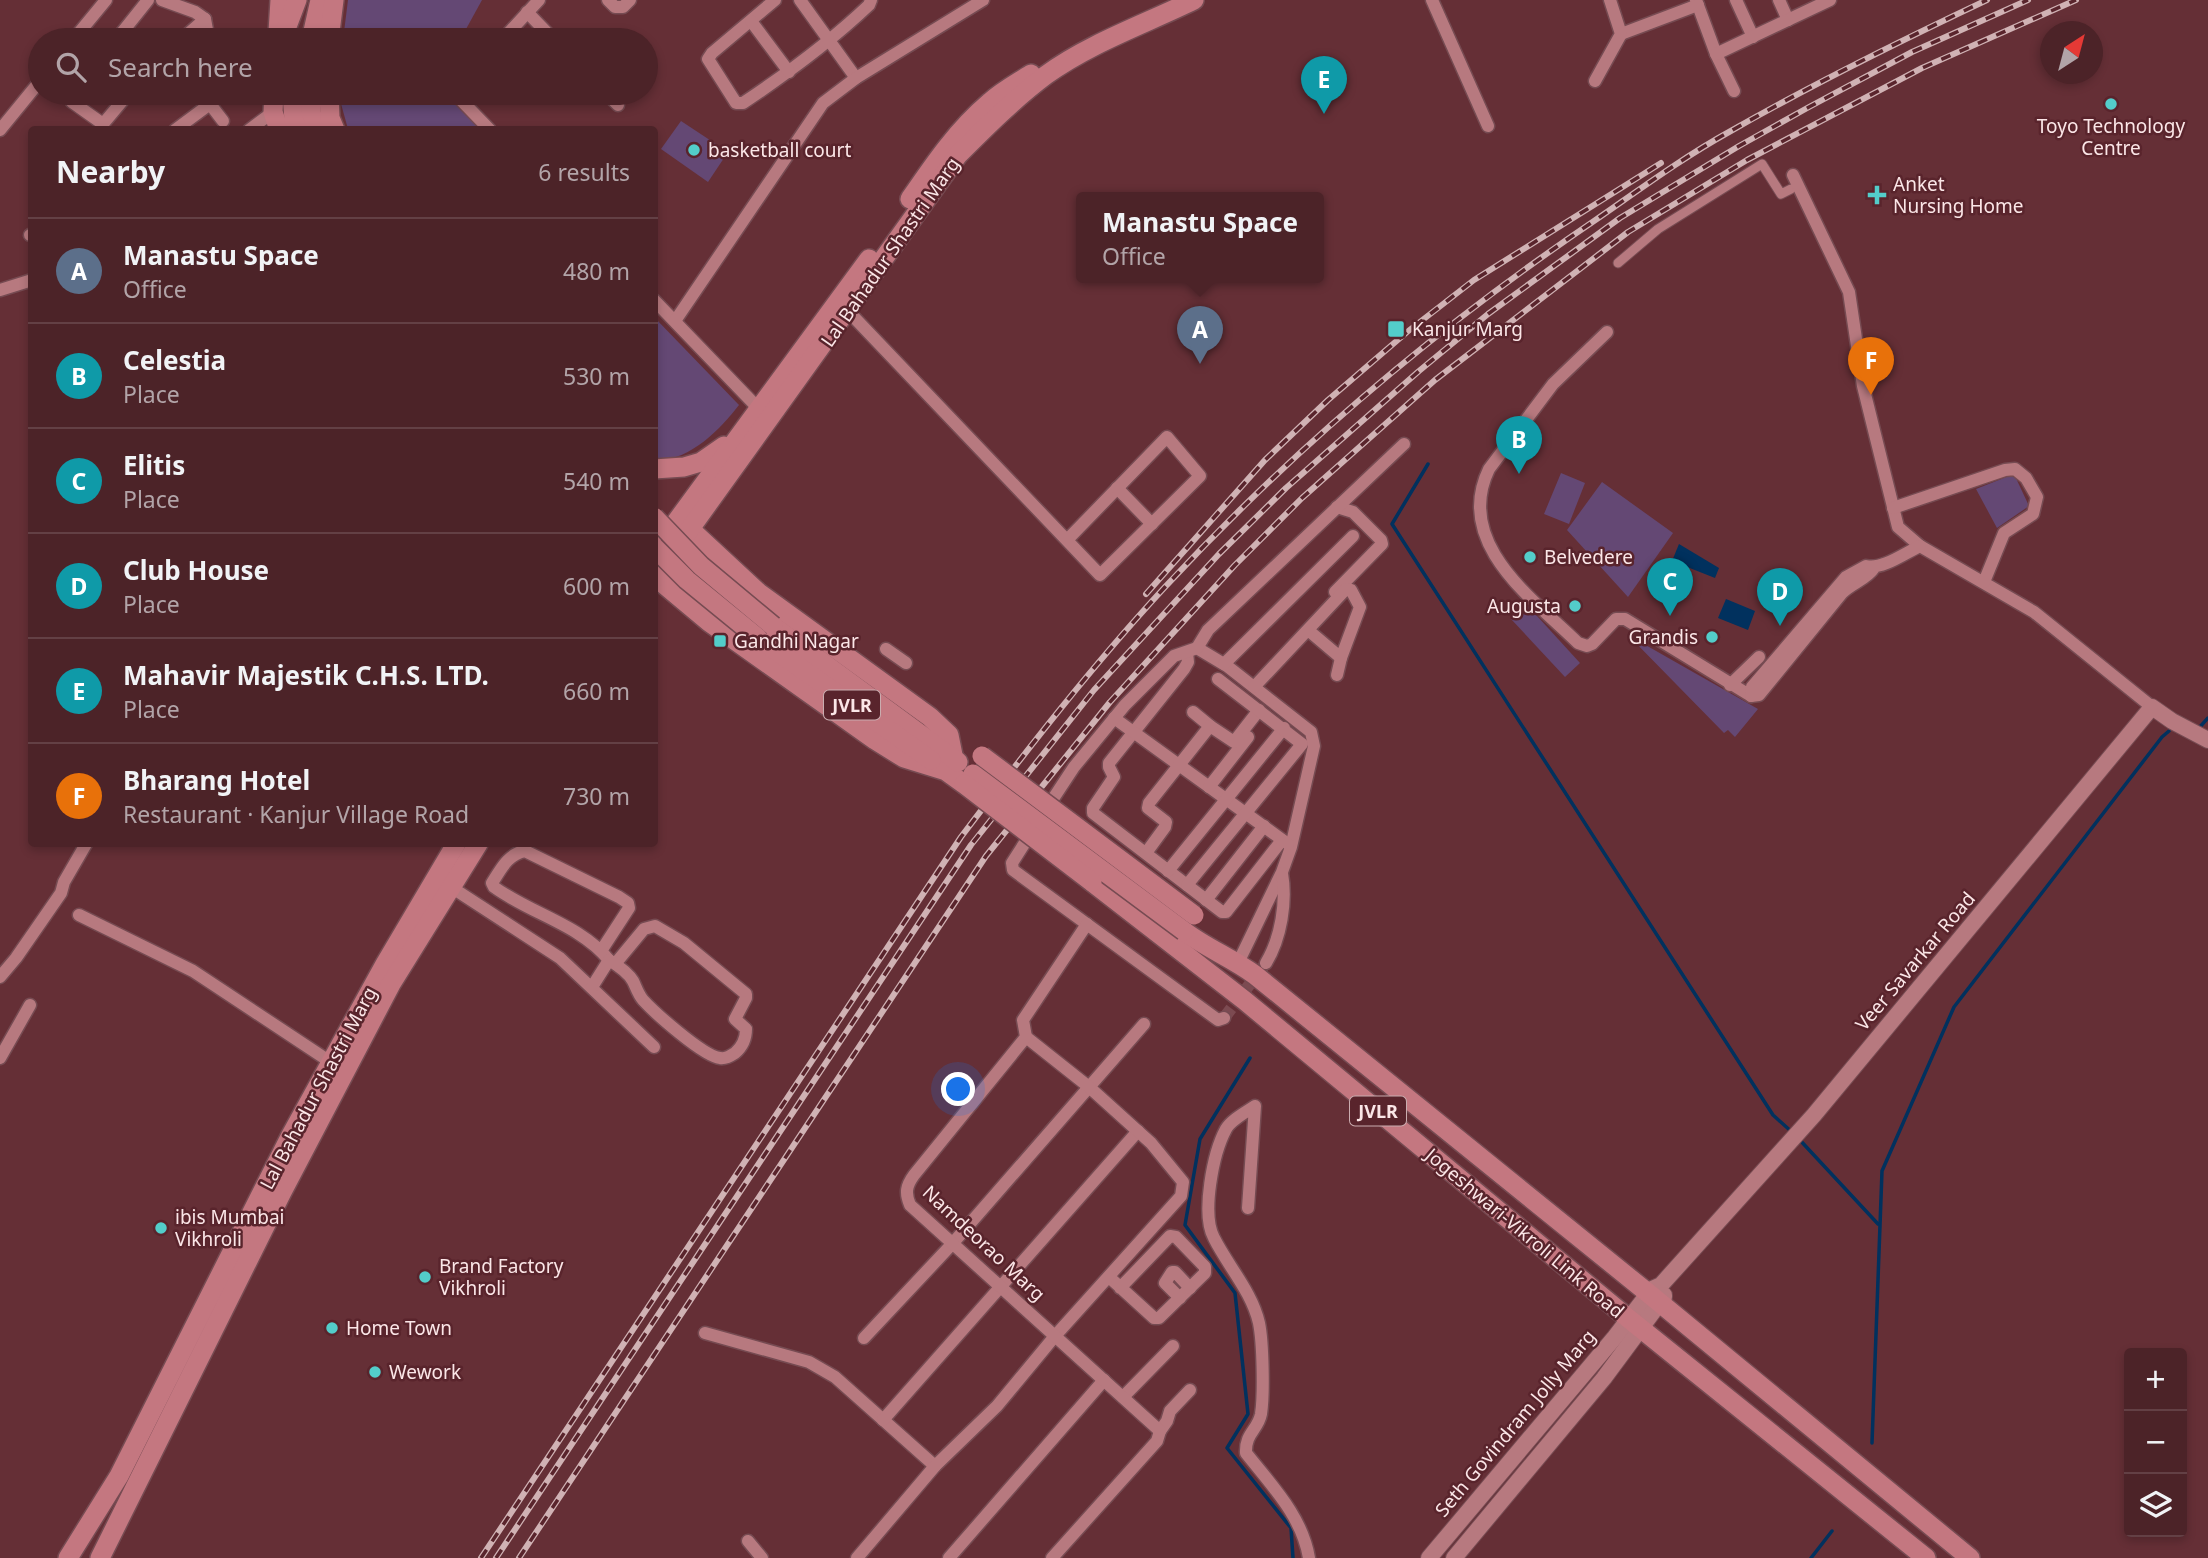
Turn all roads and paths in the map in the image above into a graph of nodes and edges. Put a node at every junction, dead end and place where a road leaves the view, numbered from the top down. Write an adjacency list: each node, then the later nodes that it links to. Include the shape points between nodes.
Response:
1 (106, 0): 27 (street)
2 (148, 0): 28 (street)
3 (162, 0): 24 (street)
4 (280, 0): 31 (main road)
5 (298, 0): 32 (main road); 33 (main road)
6 (539, 0): 23 (street)
7 (608, 0): 8 (street, via 615,7)
8 (631, 0)
9 (775, 0): 26 (street)
10 (800, 0): 40 (street)
11 (871, 0): 40 (street)
12 (983, 0): 43 (street)
13 (1168, 0): 76 (main road, Lal Bahadur Shastri Marg, via 1040,68 991,100 965,125)
14 (1194, 0): 73 (main road, Lal Bahadur Shastri Marg, via 1071,60 993,120 958,155)
15 (1432, 0): 65 (street)
16 (1610, 0): 38 (street)
17 (1736, 0): 39 (street)
18 (1779, 0): 25 (street)
19 (1830, 0): 22 (street)
20 (325, 1): 34 (main road); 35 (main road)
21 (1697, 3): 38 (street); 41 (street)
22 (1814, 4): 25 (street)
23 (527, 12): 36 (street); 37 (street)
24 (205, 19): 29 (street); 30 (street)
25 (1788, 20): 39 (street)
26 (751, 21): 42 (street); 42 (street, via 708,59 736,103 743,103)
27 (83, 28)
28 (126, 28)
29 (195, 28)
30 (207, 28)
31 (280, 28)
32 (285, 28)
33 (294, 28)
34 (315, 28)
35 (328, 28)
36 (513, 28)
37 (542, 28)
38 (1621, 34): 44 (street)
39 (1753, 37): 41 (street)
40 (830, 41): 42 (street); 43 (street)
41 (1715, 57): 45 (street)
42 (789, 72)
43 (856, 78): 74 (street, via 823,103)
44 (1595, 81)
45 (1732, 92)
46 (28, 96): 66 (street)
47 (76, 105): 57 (street)
48 (120, 105): 58 (street)
49 (204, 105): 59 (street)
50 (214, 105): 56 (street)
51 (293, 105): 61 (main road)
52 (311, 105): 62 (main road)
53 (329, 105): 63 (main road)
54 (466, 105): 64 (street)
55 (275, 111): 60 (street)
56 (223, 121)
57 (102, 126)
58 (104, 126)
59 (180, 126)
60 (254, 126)
61 (297, 126)
62 (316, 126)
63 (333, 126)
64 (486, 126)
65 (1488, 126)
66 (0, 130)
67 (1793, 175): 82 (street, via 1849,292 1863,386)
68 (1791, 189): 69 (street, via 1781,194 1762,164 1658,229)
69 (1618, 263)
70 (28, 281): 71 (street)
71 (0, 290)
72 (658, 304): 74 (street)
73 (848, 311): 83 (main road, Lal Bahadur Shastri Marg); 86 (street)
74 (675, 321): 76 (street)
75 (1607, 332): 104 (street, via 1553,384 1489,470 1481,505 1485,538 1504,570 1578,643 1592,644 1616,619 1625,619)
76 (759, 408): 77 (main road, Lal Bahadur Shastri Marg)
77 (739, 435): 79 (main road, via 701,462); 83 (main road, Lal Bahadur Shastri Marg)
78 (1404, 444): 81 (street)
79 (658, 469)
80 (1117, 488): 84 (street); 84 (street, via 1167,437 1200,476); 86 (street)
81 (1338, 507): 96 (street); 103 (street, via 1353,512 1382,544)
82 (1893, 508): 88 (street, via 1898,527); 92 (street, via 2015,469 2037,497 2033,514 2004,533)
83 (668, 524): 87 (main road, Lal Bahadur Shastri Marg); 90 (main road, Lal Bahadur Shastri Marg); 94 (main road, JVLR, bridge, via 701,566); 114 (main road, via 930,717 948,734)
84 (1152, 524): 86 (street, via 1100,575)
85 (1353, 536): 100 (street)
86 (1067, 540)
87 (658, 542)
88 (1920, 546): 92 (street); 104 (street, via 1846,577 1759,695 1751,696)
89 (658, 553): 94 (main road, JVLR, bridge, via 687,580)
90 (658, 566)
91 (658, 580): 114 (main road, via 875,740 904,758)
92 (1984, 582): 107 (street, via 2034,612)
93 (1308, 629): 98 (street); 98 (street, via 1346,589 1351,590 1360,607); 103 (street)
94 (765, 632): 114 (main road, JVLR)
95 (886, 649): 99 (street)
96 (1192, 650): 100 (street); 108 (street, via 1174,656); 111 (street, via 1184,668)
97 (1759, 657): 104 (street)
98 (1341, 658): 101 (street)
99 (906, 663)
100 (1224, 664): 103 (street)
101 (1337, 675)
102 (1217, 679): 106 (street)
103 (1250, 685): 121 (street, via 1311,732 1314,746)
104 (1730, 685)
105 (1193, 712): 109 (street)
106 (1262, 712): 110 (street); 113 (street)
107 (2146, 715): 112 (street, via 2172,721); 154 (street, Veer Savarkar Road, via 1814,1115)
108 (1114, 718): 111 (street); 132 (street, via 1074,767 1012,863 1013,870)
109 (1210, 726): 113 (street); 115 (street)
110 (1284, 728): 118 (street); 119 (street, via 1302,744)
111 (1133, 732): 115 (street); 125 (street, via 1109,764 1114,777 1093,813)
112 (2208, 740)
113 (1237, 745): 117 (street)
114 (950, 765): 116 (main road, JVLR); 116 (main road)
115 (1178, 765): 117 (street); 125 (street, via 1149,803 1148,808 1166,822)
116 (969, 778): 131 (main road, JVLR, bridge); 156 (main road, Jogeshwari-Vikroli Link Road / JVLR, bridge, via 1089,886 1125,906 1255,1009)
117 (1209, 787): 118 (street)
118 (1227, 799): 119 (street); 126 (street)
119 (1245, 813): 120 (street); 128 (street)
120 (1264, 826): 121 (street); 131 (street)
121 (1287, 843): 127 (street); 131 (street, via 1226,912)
122 (84, 847): 136 (street, via 61,893)
123 (454, 847): 144 (main road, Lal Bahadur Shastri Marg, via 385,964)
124 (476, 847): 129 (main road, Lal Bahadur Shastri Marg)
125 (1146, 853): 126 (street)
126 (1168, 871): 128 (street)
127 (1282, 872): 134 (street, via 1251,933); 135 (street, via 1283,901 1275,948)
128 (1187, 885): 131 (street)
129 (451, 887): 137 (street, via 559,958); 144 (main road, Lal Bahadur Shastri Marg)
130 (79, 915): 144 (street, via 192,971)
131 (1195, 915): 134 (main road, JVLR)
132 (1087, 924): 139 (street, via 1218,1020); 141 (street, Namdeorao Marg, via 1023,1020)
133 (608, 958): 133 (street, via 628,903 525,851 508,860 492,883 494,887 581,935); 133 (street, via 632,979 641,997 660,1016 712,1055 721,1058 735,1053 746,1037 746,1029 735,1019 746,993 670,934 655,926 644,929); 137 (street)
134 (1230, 959): 154 (main road, Jogeshwari-Vikroli Link Road / JVLR)
135 (1266, 963)
136 (0, 977)
137 (592, 987): 142 (street)
138 (30, 1005): 143 (street)
139 (1224, 1018)
140 (1144, 1024): 145 (street)
141 (1026, 1037): 145 (street); 148 (street, Namdeorao Marg, via 907,1184 905,1195 910,1205)
142 (654, 1047)
143 (0, 1058)
144 (339, 1067): 149 (main road, Lal Bahadur Shastri Marg, via 292,1135)
145 (1089, 1087): 146 (street); 148 (street)
146 (1138, 1131): 150 (street, via 1183,1182 1181,1196); 151 (street)
147 (1248, 1208): 175 (street, via 1255,1106 1227,1127 1214,1162 1208,1210 1212,1235 1245,1289 1259,1323 1262,1406 1246,1442 1247,1453 1294,1514 1306,1538)
148 (953, 1243): 151 (street, Namdeorao Marg); 159 (street)
149 (240, 1256): 167 (main road, Lal Bahadur Shastri Marg); 169 (main road, Lal Bahadur Shastri Marg)
150 (1109, 1278): 152 (street); 158 (street)
151 (1002, 1286): 158 (street, Namdeorao Marg); 164 (street)
152 (1120, 1288): 153 (street, via 1170,1236 1205,1267); 155 (street, via 1154,1318)
153 (1190, 1288): 155 (street); 155 (street, via 1175,1272 1165,1280)
154 (1657, 1294): 156 (street, Seth Govindram Jolly Marg); 179 (main road, Jogeshwari-Vikroli Link Road / JVLR)
155 (1180, 1298)
156 (1635, 1324): 176 (street, Seth Govindram Jolly Marg); 177 (street, via 1604,1378); 178 (main road, Jogeshwari-Vikroli Link Road / JVLR)
157 (705, 1333): 164 (street, via 809,1362 835,1377)
158 (1055, 1336): 161 (street, Namdeorao Marg); 166 (street, via 997,1406)
159 (864, 1338)
160 (1173, 1346): 163 (street)
161 (1104, 1380): 163 (street, Namdeorao Marg); 173 (street)
162 (1190, 1390): 165 (street, via 1170,1411)
163 (1123, 1398): 165 (street, Namdeorao Marg)
164 (883, 1420): 166 (street)
165 (1160, 1431): 174 (street, via 1157,1441)
166 (935, 1466): 172 (street)
167 (83, 1535): 169 (main road); 170 (main road, Lal Bahadur Shastri Marg)
168 (748, 1541): 171 (street)
169 (102, 1553)
170 (68, 1558)
171 (762, 1558)
172 (857, 1558)
173 (949, 1558)
174 (1052, 1558)
175 (1309, 1558)
176 (1429, 1558)
177 (1454, 1558)
178 (1926, 1558)
179 (1970, 1558)

